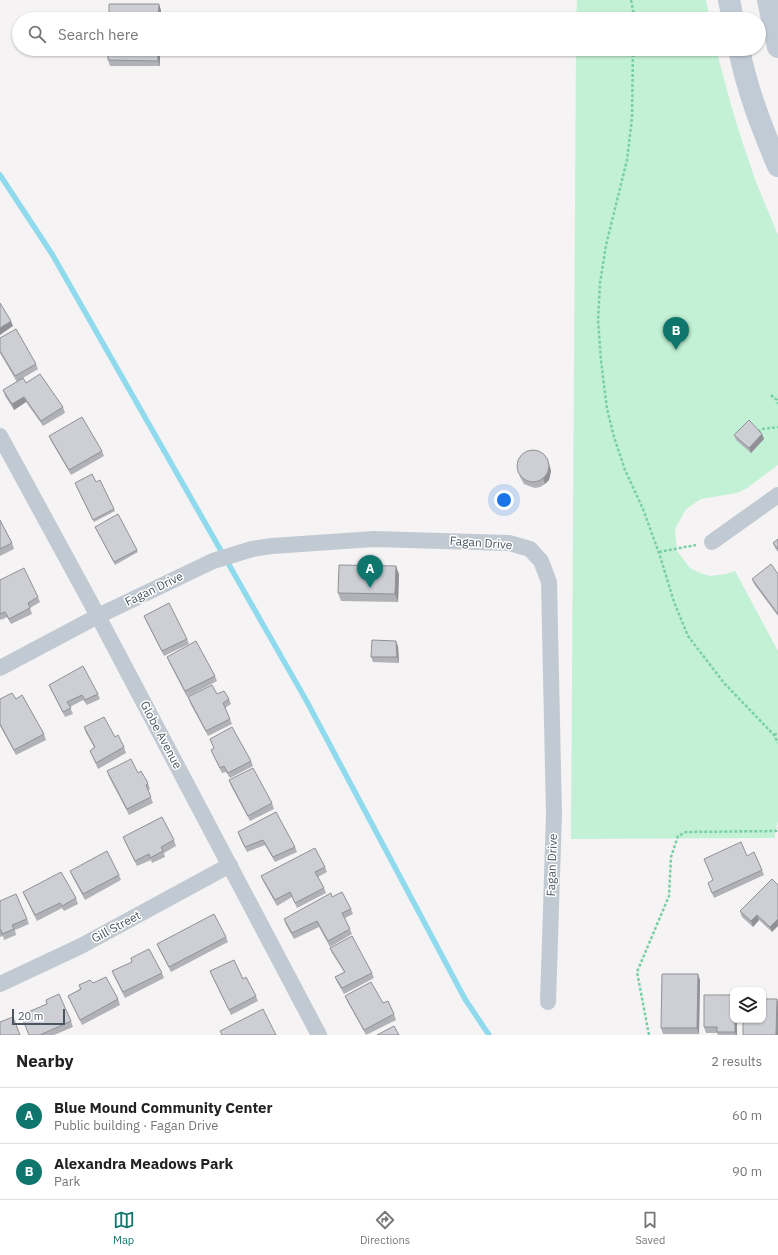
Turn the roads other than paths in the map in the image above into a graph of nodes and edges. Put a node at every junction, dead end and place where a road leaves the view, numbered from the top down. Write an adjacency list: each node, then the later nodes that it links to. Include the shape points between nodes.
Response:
1 (729, 0): 3 (main road)
2 (768, 0): 4 (main road)
3 (731, 12)
4 (778, 46)
5 (740, 56): 6 (main road, via 744,76)
6 (778, 166)
7 (0, 436): 10 (street, Globe Avenue)
8 (778, 495): 9 (street)
9 (712, 542)
10 (98, 616): 11 (street, Fagan Drive); 12 (street, Globe Avenue); 14 (street, Fagan Drive, via 213,561 252,549 374,539 509,543 530,549 541,562 549,582 554,806)
11 (0, 668)
12 (230, 865): 13 (street, Gill Street, via 81,946); 15 (street, Globe Avenue)
13 (0, 984)
14 (548, 1002)
15 (319, 1035)

